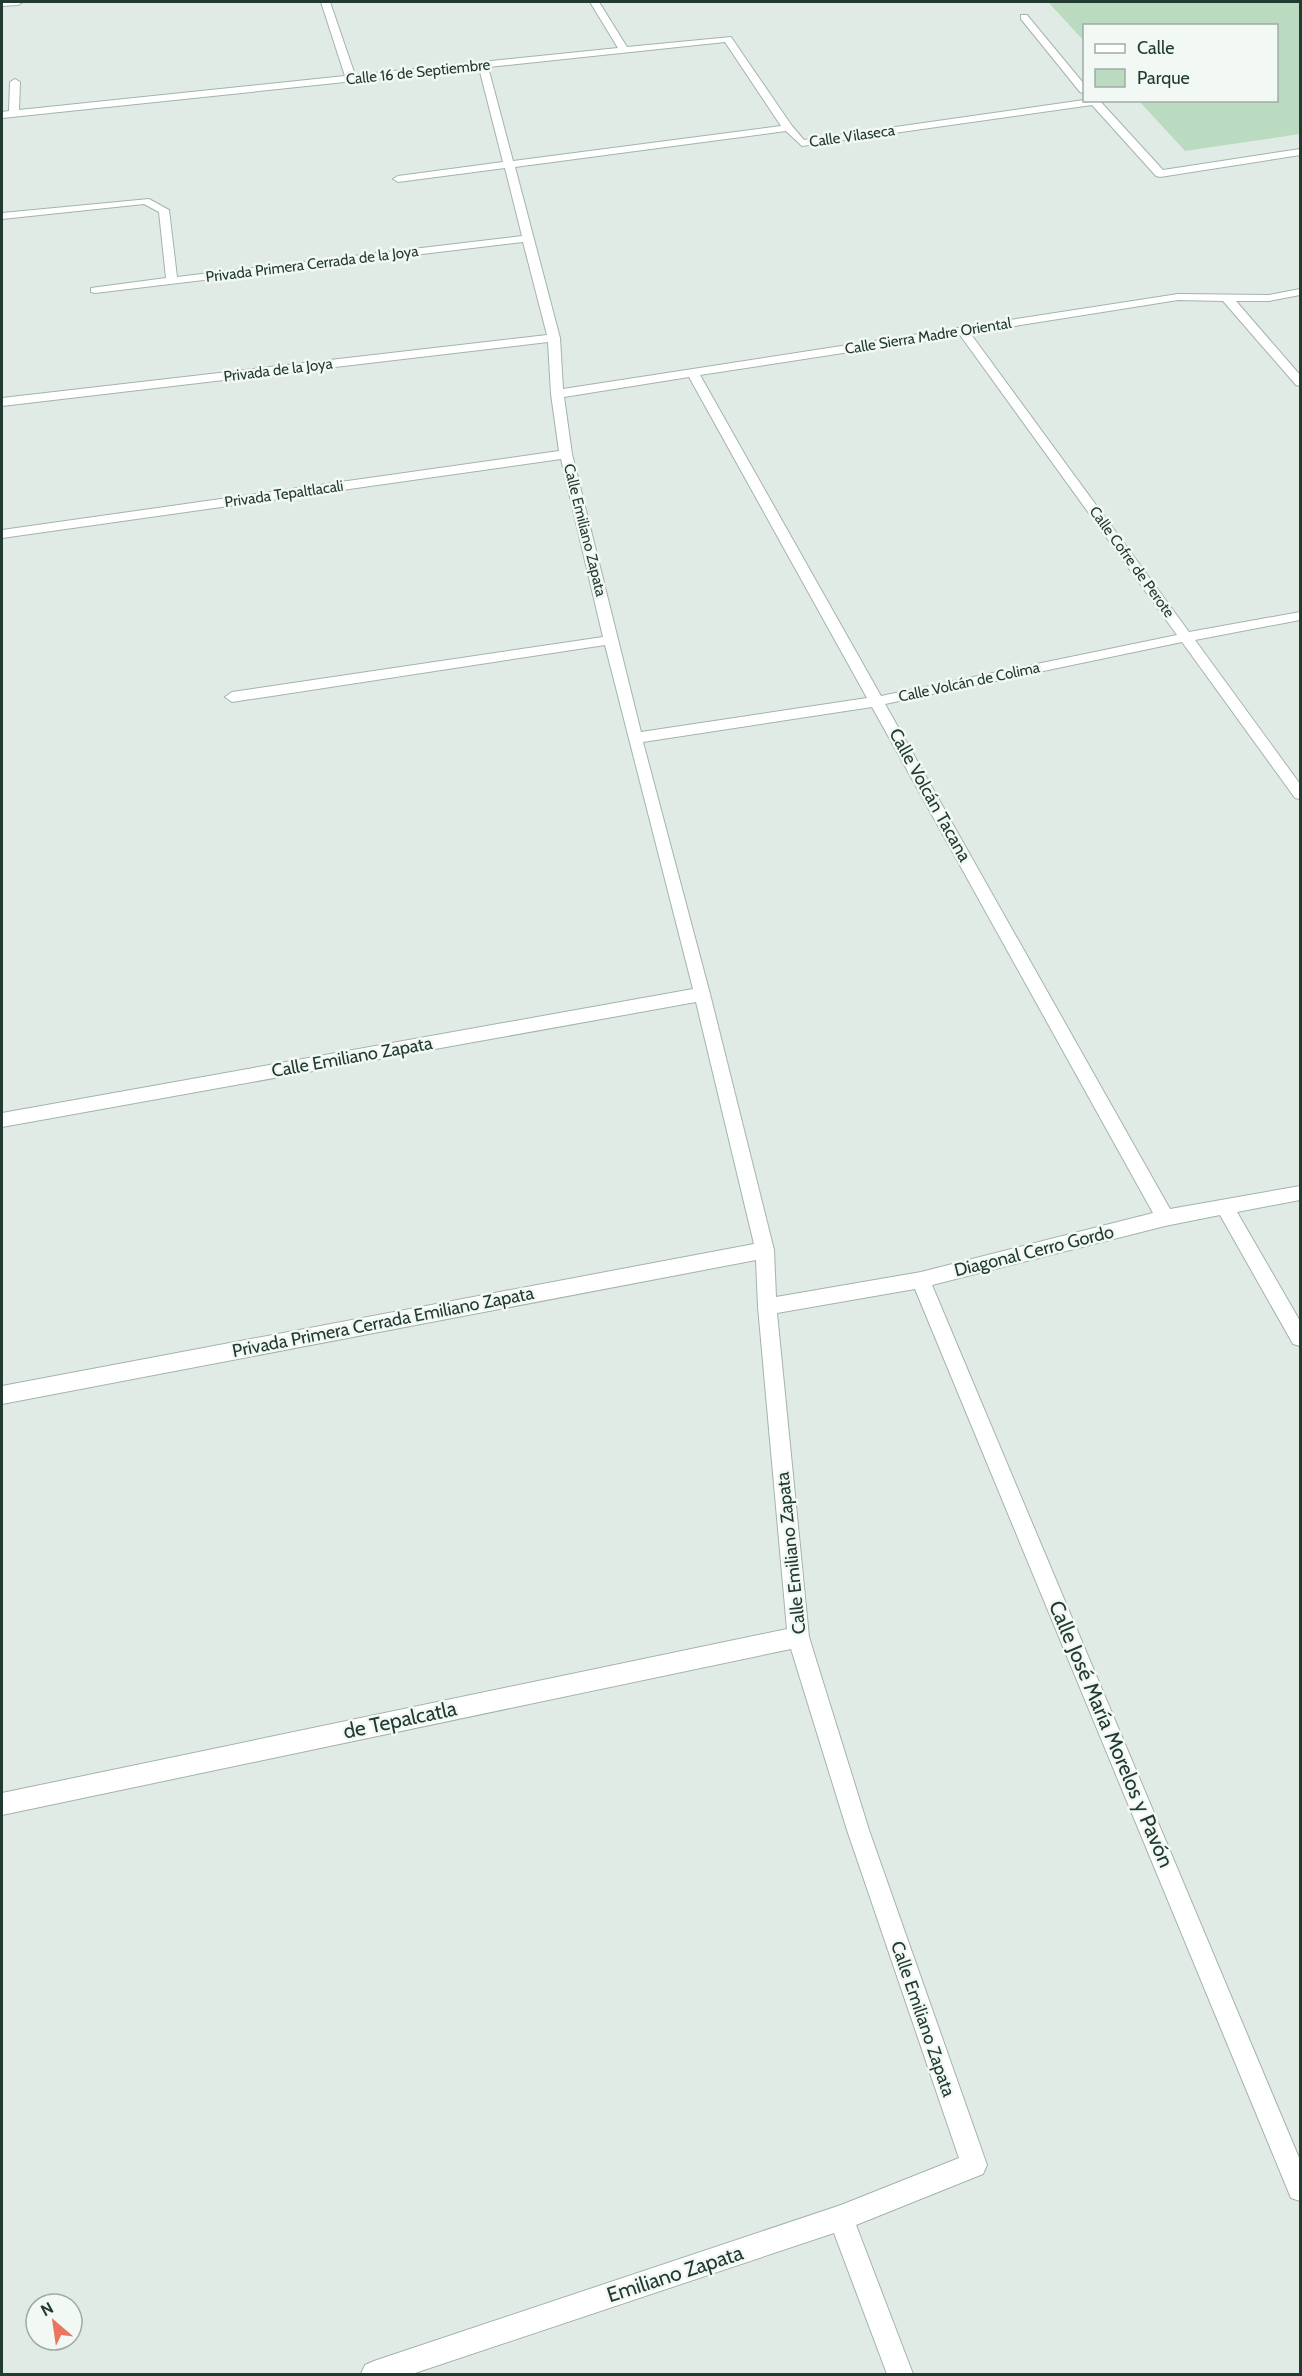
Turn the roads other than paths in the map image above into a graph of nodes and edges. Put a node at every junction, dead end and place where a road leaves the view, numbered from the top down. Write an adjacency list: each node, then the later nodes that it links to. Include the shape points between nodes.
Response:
1 (18, 2): 4 (street)
2 (325, 2): 8 (street)
3 (595, 2): 6 (street)
4 (2, 3)
5 (1024, 17): 10 (street)
6 (624, 50): 7 (street, Calle 16 de Septiembre); 15 (street, Calle 16 de Septiembre, via 728,39)
7 (483, 65): 8 (street, Calle 16 de Septiembre); 17 (street, Calle Emiliano Zapata)
8 (351, 79): 13 (street, Calle 16 de Septiembre)
9 (15, 82): 13 (street)
10 (1083, 89)
11 (1087, 102): 15 (street, Calle Vilaseca, via 802,143)
12 (1095, 102): 16 (street, Calle Vilaseca, via 1160,174)
13 (14, 114): 14 (street, Calle 16 de Septiembre)
14 (2, 116)
15 (788, 128): 17 (street, Calle Vilaseca)
16 (1300, 152)
17 (509, 164): 18 (street, Calle Vilaseca); 20 (street, Calle Emiliano Zapata)
18 (398, 179)
19 (2, 216): 21 (street, via 145,201 164,210)
20 (528, 238): 21 (street, Privada Primera Cerrada de la Joya); 26 (street, Calle Emiliano Zapata)
21 (172, 280): 22 (street, Privada Primera Cerrada de la Joya)
22 (95, 290)
23 (1300, 292): 24 (street, Calle Sierra Madre Oriental, via 1269,298)
24 (1226, 297): 25 (street, Calle Sierra Madre Oriental, via 1178,297); 28 (street)
25 (963, 331): 27 (street, Calle Sierra Madre Oriental); 34 (street, Calle Cofre de Perote)
26 (554, 338): 29 (street, Calle Emiliano Zapata); 30 (street, Privada de la Joya)
27 (693, 373): 29 (street, Calle Sierra Madre Oriental); 37 (street, Calle Volcán Tacana)
28 (1300, 382)
29 (556, 394): 31 (street, Calle Emiliano Zapata)
30 (2, 402)
31 (566, 454): 32 (street, Privada Tepaltlacali); 35 (street, Calle Emiliano Zapata)
32 (2, 534)
33 (1300, 616): 34 (street, Calle Volcán de Colima)
34 (1187, 637): 37 (street, Calle Volcán de Colima); 39 (street, Calle Cofre de Perote)
35 (611, 640): 36 (street); 38 (street, Calle Emiliano Zapata)
36 (232, 697)
37 (878, 701): 38 (street, Calle Volcán de Colima); 44 (street, Calle Volcán Tacana)
38 (635, 738): 40 (street, Calle Emiliano Zapata)
39 (1300, 794)
40 (702, 993): 41 (street, Calle Emiliano Zapata); 45 (street, Calle Emiliano Zapata)
41 (2, 1120)
42 (1300, 1193): 43 (street, Diagonal Cerro Gordo)
43 (1225, 1207): 44 (street, Diagonal Cerro Gordo); 48 (street)
44 (1165, 1218): 46 (street, Diagonal Cerro Gordo)
45 (765, 1250): 47 (street, Calle Emiliano Zapata); 49 (street, Privada Primera Cerrada Emiliano Zapata)
46 (921, 1280): 47 (street, Diagonal Cerro Gordo); 53 (street, Calle José María Morelos y Pavón)
47 (766, 1307): 50 (street, Calle Emiliano Zapata)
48 (1300, 1338)
49 (2, 1395)
50 (798, 1637): 51 (street, de Tepalcatla); 52 (street, Calle Emiliano Zapata, via 858,1830)
51 (2, 1804)
52 (974, 2165): 54 (street, Emiliano Zapata)
53 (1300, 2189)
54 (841, 2218): 55 (street, Emiliano Zapata); 56 (street)
55 (374, 2374)
56 (900, 2374)

